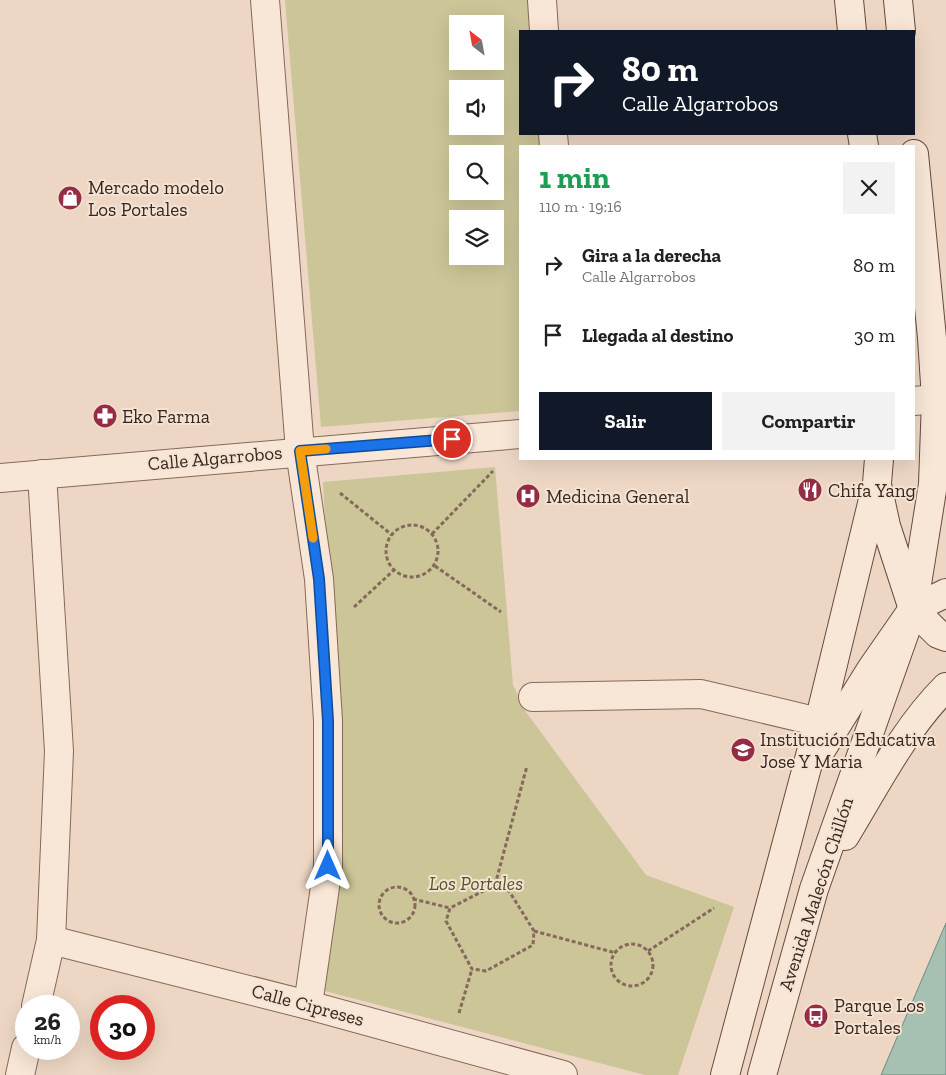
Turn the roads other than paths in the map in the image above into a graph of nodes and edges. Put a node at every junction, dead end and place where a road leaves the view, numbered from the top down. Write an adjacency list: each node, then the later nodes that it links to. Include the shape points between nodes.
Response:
1 (265, 0): 12 (street)
2 (542, 0): 5 (street)
3 (849, 0): 6 (street)
4 (898, 0): 7 (street)
5 (544, 30)
6 (852, 30)
7 (901, 30)
8 (915, 164): 9 (street, Avenida Malecón Chillón, via 932,338)
9 (925, 400): 10 (street); 17 (street, Avenida Malecón Chillón, via 934,484)
10 (946, 430)
11 (519, 434): 12 (street, Calle Algarrobos)
12 (300, 451): 14 (street, Calle Algarrobos); 26 (street, via 319,579 328,721 328,866)
13 (878, 471): 17 (street, via 886,526); 21 (street, Avenida Malecón Chillón)
14 (42, 474): 15 (street, Calle Algarrobos); 24 (street, via 59,752)
15 (0, 478)
16 (946, 593): 17 (street)
17 (913, 609): 18 (street, via 938,634); 22 (street, via 843,712); 23 (street, Avenida Malecón Chillón)
18 (946, 637)
19 (946, 686): 23 (street, via 892,758)
20 (533, 697): 21 (street, via 701,694)
21 (819, 722): 22 (street, Avenida Malecón Chillón)
22 (804, 779): 30 (street, Avenida Malecón Chillón)
23 (814, 889): 31 (street, Avenida Malecón Chillón)
24 (51, 940): 25 (street); 26 (street, Calle Cipreses)
25 (38, 995)
26 (308, 1005): 29 (street, Calle Cipreses)
27 (23, 1060): 28 (street)
28 (20, 1075)
29 (563, 1075)
30 (725, 1075)
31 (762, 1075)

